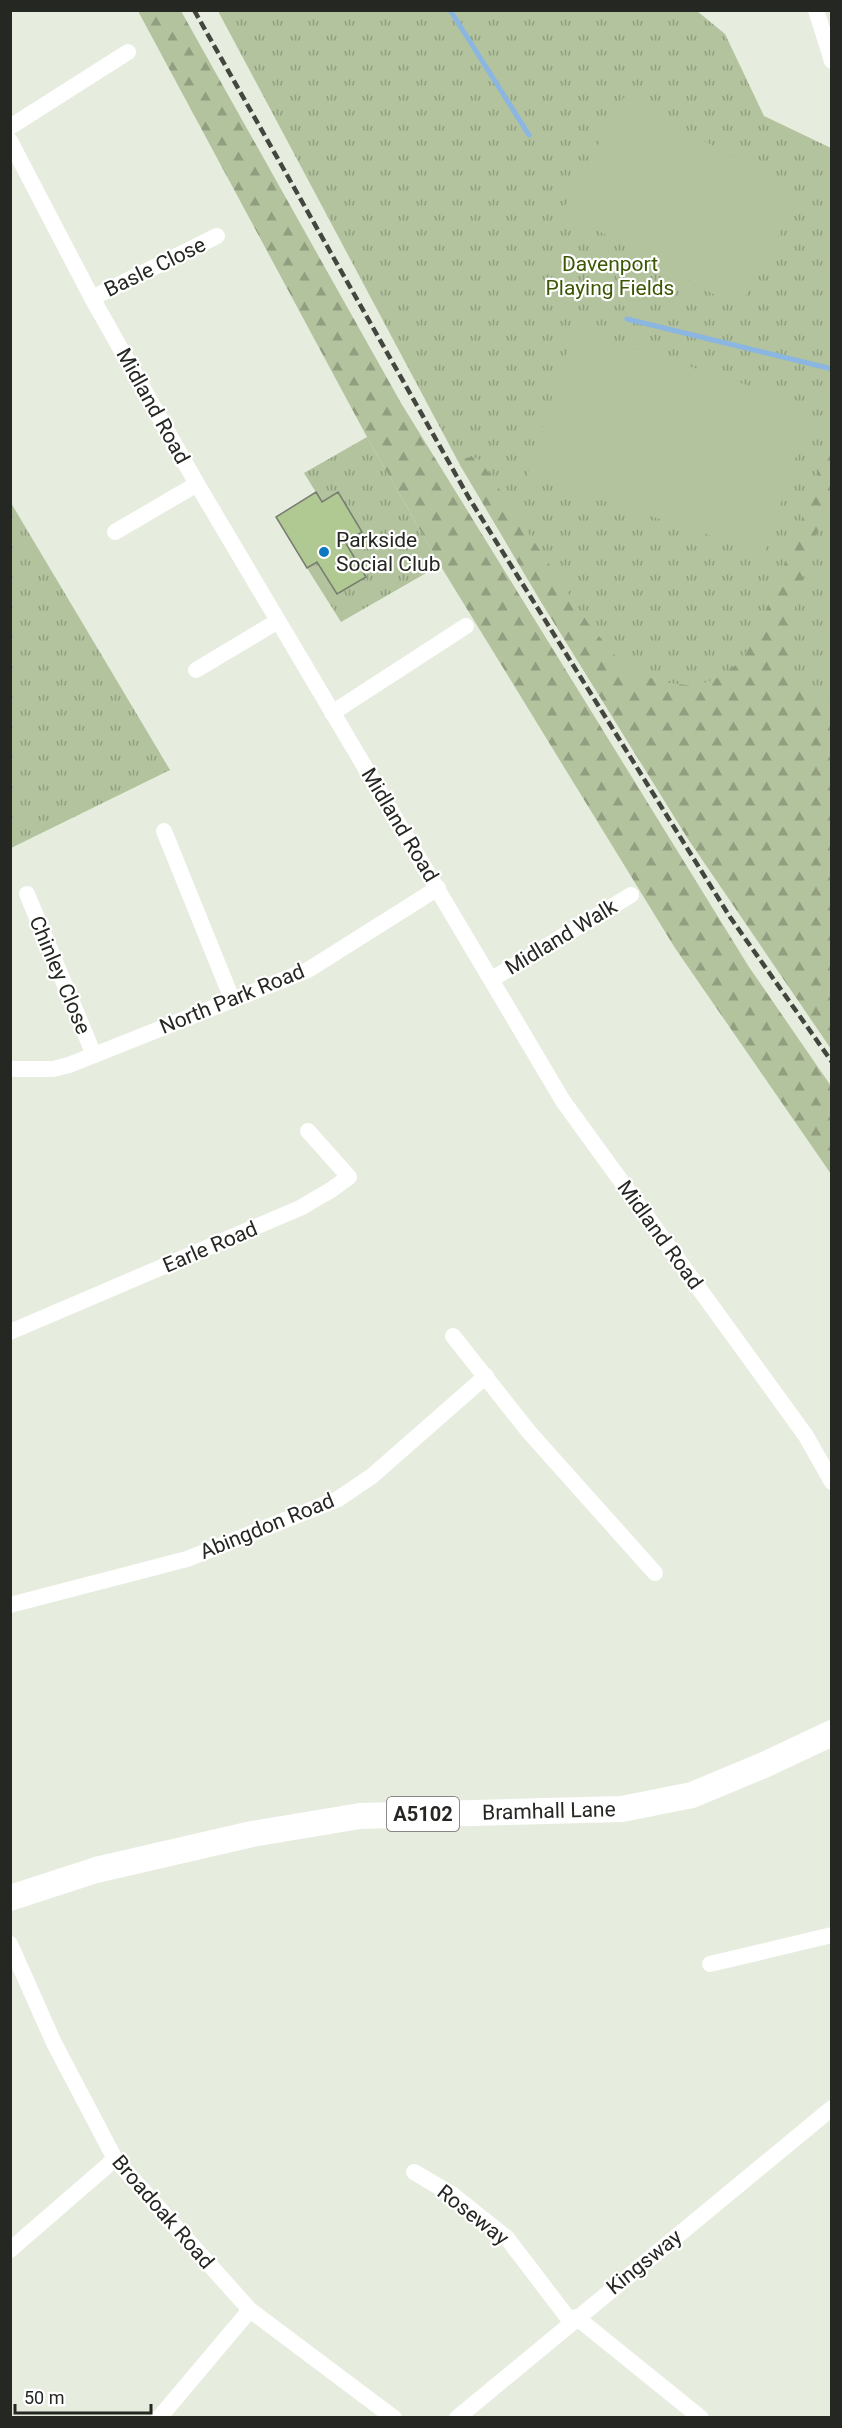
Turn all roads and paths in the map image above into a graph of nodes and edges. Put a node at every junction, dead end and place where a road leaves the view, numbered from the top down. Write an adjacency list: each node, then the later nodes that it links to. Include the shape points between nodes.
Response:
1 (816, 10): 3 (street)
2 (128, 52): 4 (street)
3 (831, 61)
4 (10, 127)
5 (10, 141): 7 (street, Midland Road)
6 (217, 236): 7 (street, Basle Close)
7 (92, 298): 8 (street, Midland Road)
8 (197, 484): 9 (street); 10 (street, Midland Road)
9 (115, 532)
10 (278, 621): 12 (street); 13 (street, Midland Road)
11 (466, 626): 13 (street)
12 (196, 670)
13 (332, 713): 15 (street, Midland Road)
14 (164, 831): 19 (street)
15 (438, 888): 18 (street, Midland Road); 19 (street, North Park Road, via 308,970)
16 (27, 894): 20 (street, Chinley Close)
17 (631, 895): 18 (street, Midland Walk)
18 (492, 979): 26 (street, Midland Road, via 563,1101 806,1436)
19 (232, 999): 20 (street, North Park Road)
20 (94, 1055): 21 (street, North Park Road, via 53,1069)
21 (10, 1069)
22 (308, 1131): 23 (street, Earle Road, via 349,1177 331,1190 300,1208)
23 (10, 1332)
24 (453, 1335): 25 (street)
25 (486, 1376): 27 (street, via 529,1432); 28 (street, Abingdon Road, via 372,1476 338,1499 187,1559)
26 (831, 1482)
27 (655, 1573)
28 (10, 1605)
29 (831, 1733): 30 (main road, Bramhall Lane / A5102, via 692,1795 622,1809 360,1816 252,1834 118,1864)
30 (10, 1898)
31 (831, 1935): 33 (street)
32 (10, 1944): 35 (street, Broadoak Road, via 54,2043)
33 (710, 1964)
34 (831, 2108): 39 (street, Kingsway)
35 (115, 2159): 37 (street); 38 (street, Broadoak Road)
36 (414, 2172): 39 (street, Roseway, via 453,2195 507,2238)
37 (10, 2250)
38 (250, 2310): 40 (street); 41 (street, Broadoak Road)
39 (574, 2320): 42 (street, Kingsway); 43 (street, Roseway)
40 (159, 2418)
41 (394, 2418)
42 (457, 2418)
43 (701, 2418)

